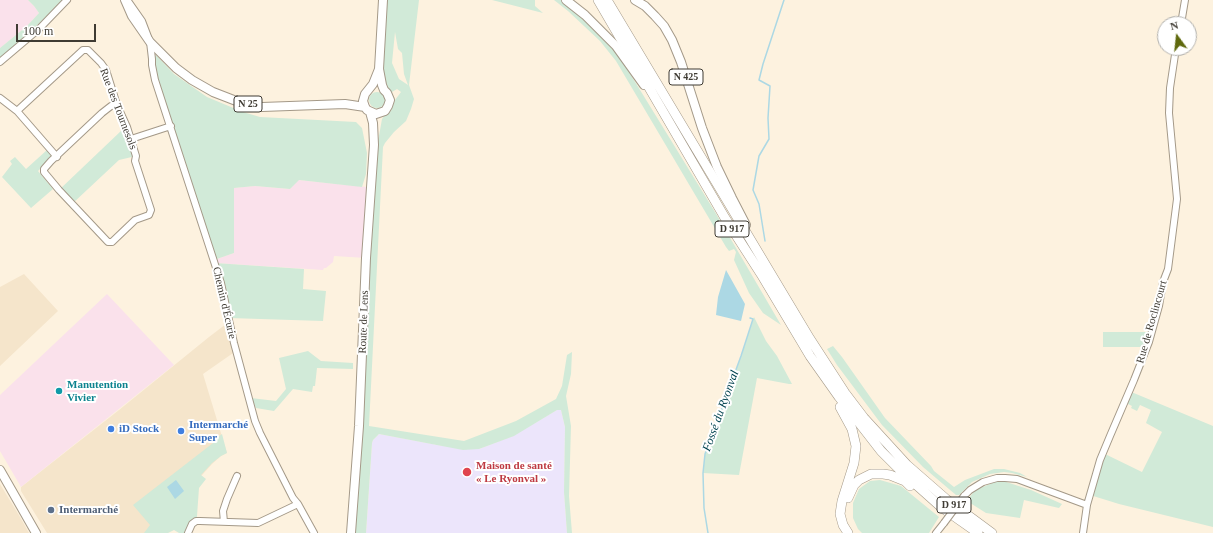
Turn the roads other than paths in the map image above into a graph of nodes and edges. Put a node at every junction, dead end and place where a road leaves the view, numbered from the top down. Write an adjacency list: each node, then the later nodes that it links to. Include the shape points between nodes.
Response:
1 (67, 0): 13 (street, via 39,29)
2 (126, 0): 10 (main road, N 25, via 132,16)
3 (383, 0): 15 (main road)
4 (566, 0): 19 (main road, via 616,46)
5 (598, 0): 19 (highway, D 917)
6 (607, 0): 28 (highway, D 917)
7 (635, 0): 28 (main road, N 425, via 655,16 672,40 717,167 749,229)
8 (1185, 0): 9 (street)
9 (1182, 16)
10 (150, 42): 11 (main road, N 25); 14 (street, Chemin d'Écurie)
11 (161, 54): 14 (street, via 156,55); 21 (main road, N 25, via 192,80 213,92 244,104 262,107 345,104)
12 (1175, 56): 33 (street, Rue de Roclincourt, via 1169,113 1177,199 1168,269 1149,342 1104,449)
13 (0, 62)
14 (152, 62): 24 (street, Chemin d'Écurie, via 155,80)
15 (379, 69): 16 (main road); 17 (main road)
16 (369, 90): 17 (main road); 21 (main road, via 364,97)
17 (384, 90): 23 (main road, via 390,100)
18 (0, 98): 22 (street)
19 (657, 101): 29 (highway, D 917)
20 (117, 105): 22 (street, Rue des Tournesols, via 106,70 88,50 83,50); 26 (street, Rue des Tournesols); 27 (street, via 102,113)
21 (367, 110): 23 (main road, via 376,114); 25 (main road, Route de Lens, via 373,123)
22 (17, 111): 27 (street)
23 (382, 113): 25 (main road)
24 (171, 126): 26 (street); 32 (street, Chemin d'Écurie, via 221,283 255,420)
25 (374, 137): 38 (main road, Route de Lens)
26 (131, 139): 27 (street, Rue des Tournesols, via 151,210 149,215 136,220 112,242 108,242 44,172)
27 (57, 157)
28 (756, 250): 44 (highway, D 917, via 828,369 864,418 922,479)
29 (810, 356): 39 (highway, via 816,372 849,421 856,440 856,455 840,514); 43 (highway, D 917, via 881,451 941,507)
30 (0, 470): 35 (main road)
31 (237, 476): 34 (street, via 227,499)
32 (298, 504): 34 (street, via 258,523); 37 (street, Chemin d'Écurie)
33 (1087, 505): 41 (street, bridge, via 1017,479 997,478 983,482 970,490); 45 (street, Rue de Roclincourt)
34 (224, 522): 36 (street, via 200,520 192,524)
35 (36, 533)
36 (188, 533)
37 (314, 533)
38 (351, 533)
39 (848, 533)
40 (854, 533): 42 (highway, via 846,519 848,497 854,485 871,474 890,475 905,481)
41 (936, 533)
42 (970, 533)
43 (978, 533)
44 (992, 533)
45 (1083, 533)

